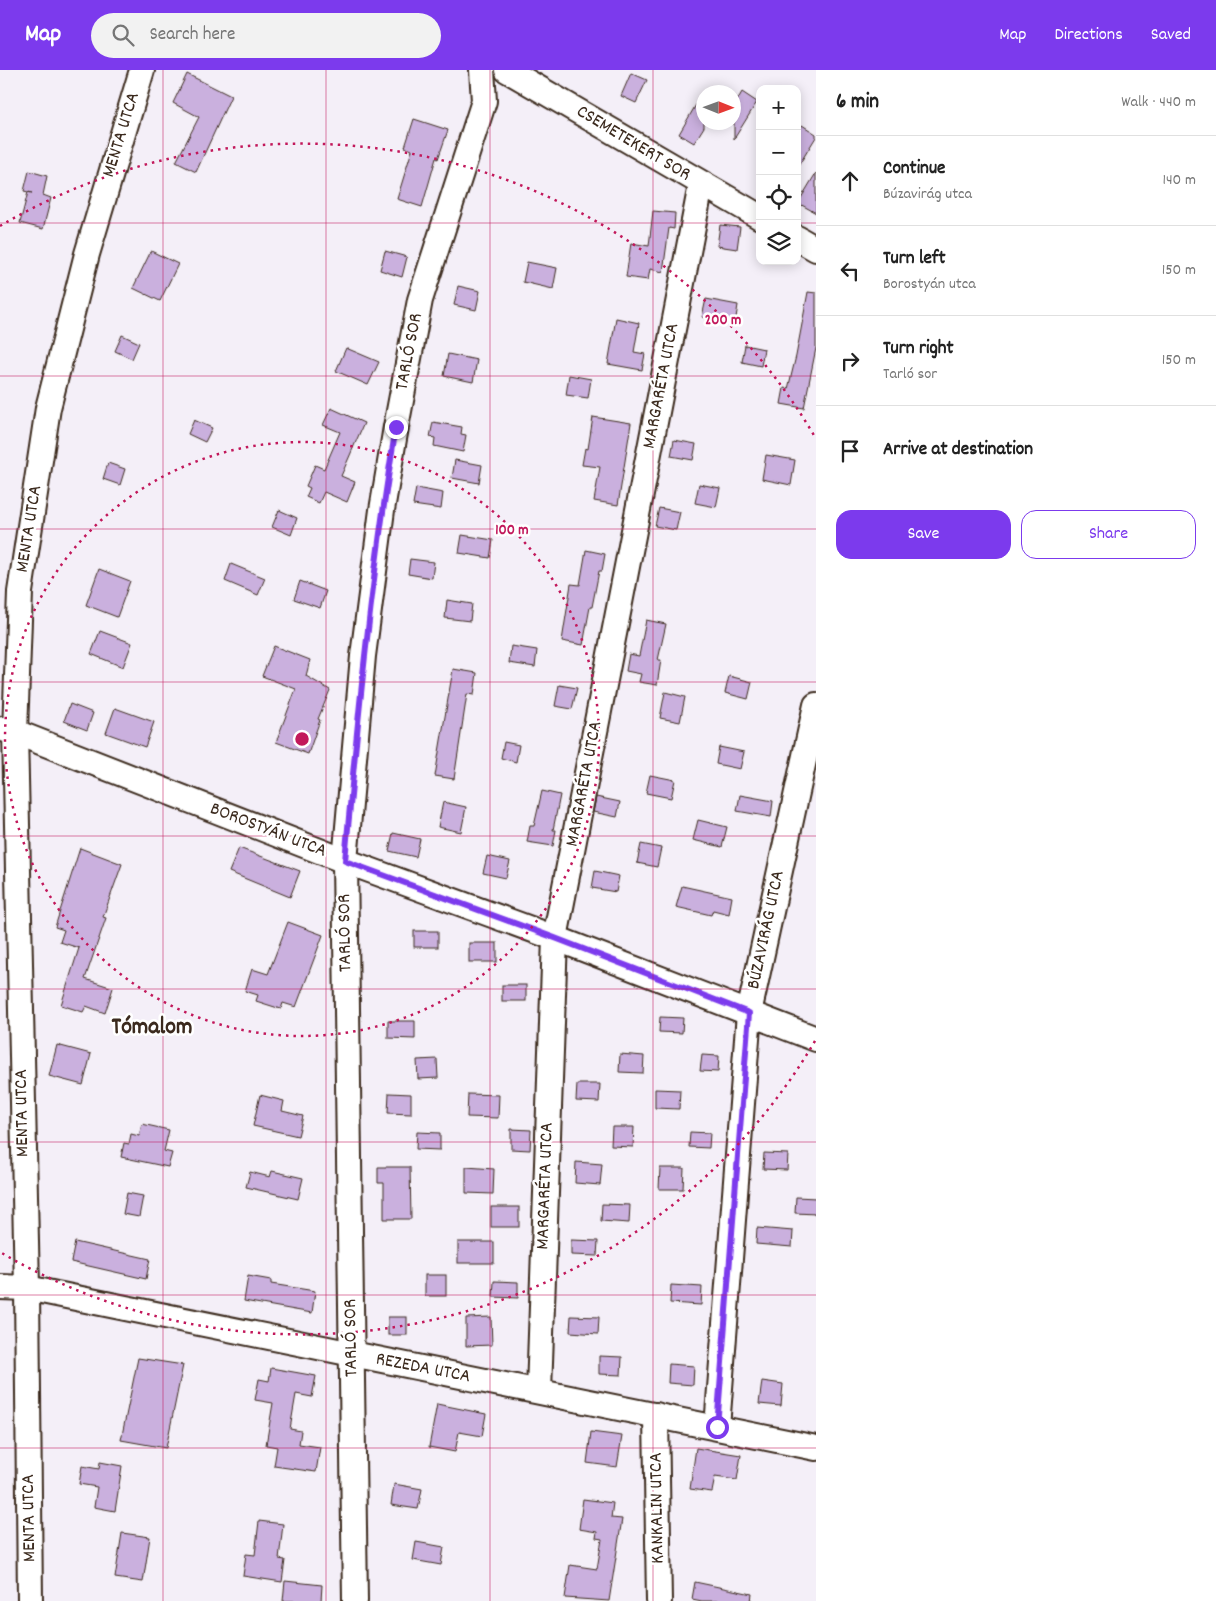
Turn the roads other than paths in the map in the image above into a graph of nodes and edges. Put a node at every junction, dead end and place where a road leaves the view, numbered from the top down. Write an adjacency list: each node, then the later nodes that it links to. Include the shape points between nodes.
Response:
1 (142, 70): 9 (street, MENTA UTCA, via 87,254 48,408 20,592)
2 (482, 70): 10 (street, TARLÓ SOR, via 484,101 420,300 396,427 363,656)
3 (507, 70): 4 (street, CSEMETEKERT SOR)
4 (701, 185): 5 (street, CSEMETEKERT SOR); 11 (street, MARGARÉTA UTCA)
5 (756, 215)
6 (801, 240): 7 (street)
7 (816, 249)
8 (816, 704): 12 (street, BÚZAVIRÁG UTCA)
9 (8, 730): 10 (street, BOROSTYÁN UTCA); 15 (street, MENTA UTCA)
10 (345, 861): 11 (street, BOROSTYÁN UTCA); 16 (street, TARLÓ SOR)
11 (555, 938): 12 (street, BOROSTYÁN UTCA); 17 (street, MARGARÉTA UTCA)
12 (749, 1013): 13 (street, BOROSTYÁN UTCA); 19 (street, BÚZAVIRÁG UTCA)
13 (816, 1039)
14 (0, 1287): 15 (street, REZEDA UTCA)
15 (27, 1288): 16 (street, REZEDA UTCA); 21 (street, MENTA UTCA)
16 (352, 1355): 17 (street, REZEDA UTCA); 22 (street, TARLÓ SOR)
17 (539, 1391): 18 (street, REZEDA UTCA)
18 (656, 1414): 19 (street, REZEDA UTCA); 23 (street, KANKALIN UTCA)
19 (717, 1427): 20 (street, REZEDA UTCA)
20 (816, 1448)
21 (30, 1601)
22 (356, 1601)
23 (659, 1601)

